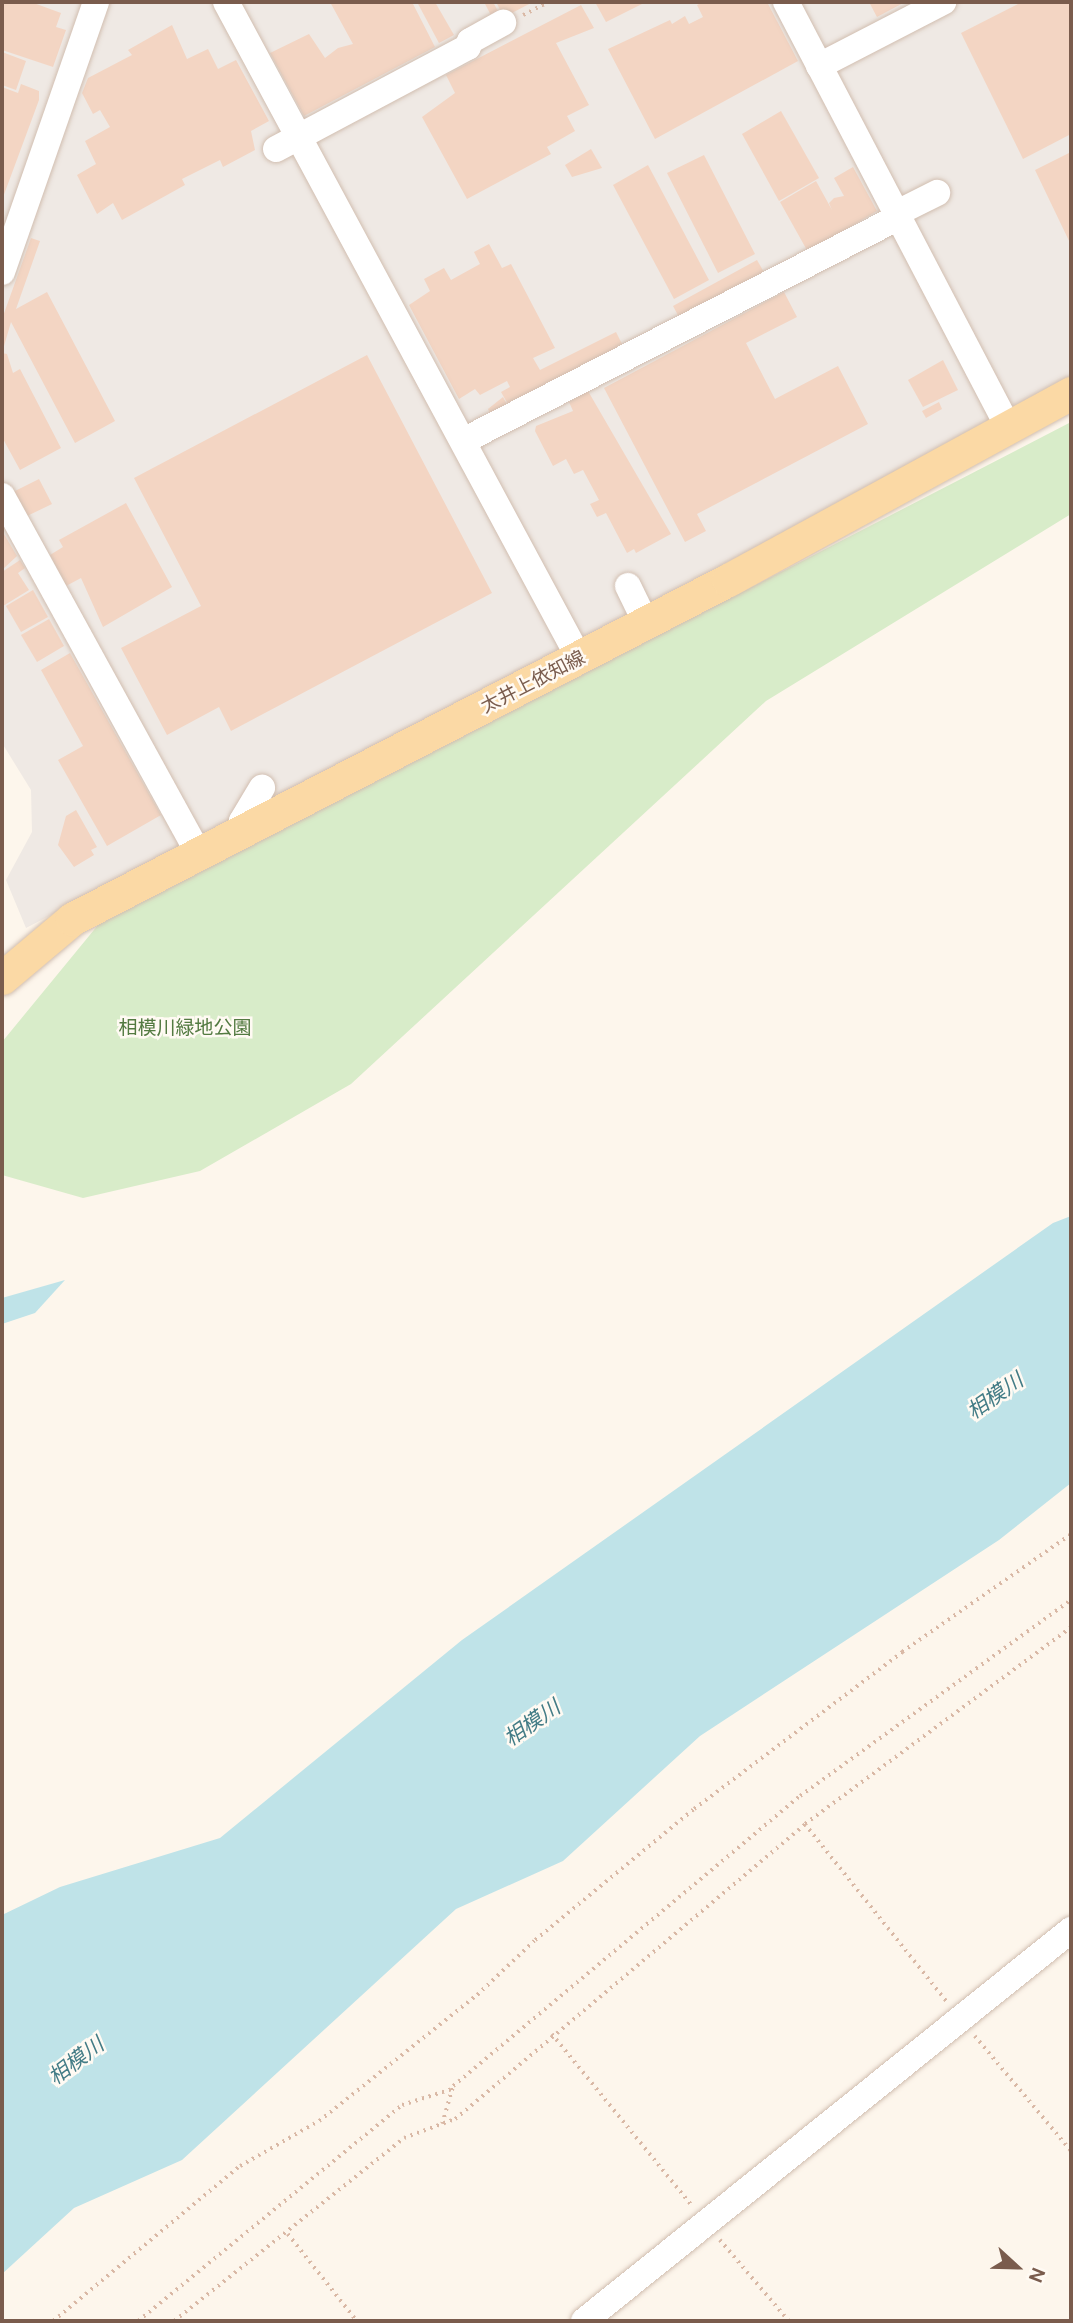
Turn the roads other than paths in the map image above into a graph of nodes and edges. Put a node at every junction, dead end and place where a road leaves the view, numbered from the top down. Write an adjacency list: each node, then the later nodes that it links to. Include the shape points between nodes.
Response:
1 (96, 2): 10 (street)
2 (226, 2): 7 (street)
3 (786, 2): 6 (street)
4 (943, 2): 6 (street)
5 (503, 23): 7 (street, via 470,41 468,47)
6 (819, 66): 9 (street)
7 (286, 143): 13 (street)
8 (937, 193): 9 (street)
9 (898, 215): 12 (street); 13 (street)
10 (2, 272)
11 (1071, 393): 12 (main road, 太井上依知線)
12 (1008, 427): 16 (main road, 太井上依知線)
13 (465, 440): 17 (street)
14 (2, 496): 20 (street)
15 (628, 586): 16 (street)
16 (646, 623): 17 (main road, 太井上依知線)
17 (579, 658): 19 (main road, 太井上依知線)
18 (262, 788): 19 (street, via 242,821)
19 (243, 832): 20 (main road, 太井上依知線)
20 (199, 855): 21 (main road, 太井上依知線, via 72,919)
21 (2, 978)
22 (1071, 1930): 23 (street)
23 (584, 2321)

